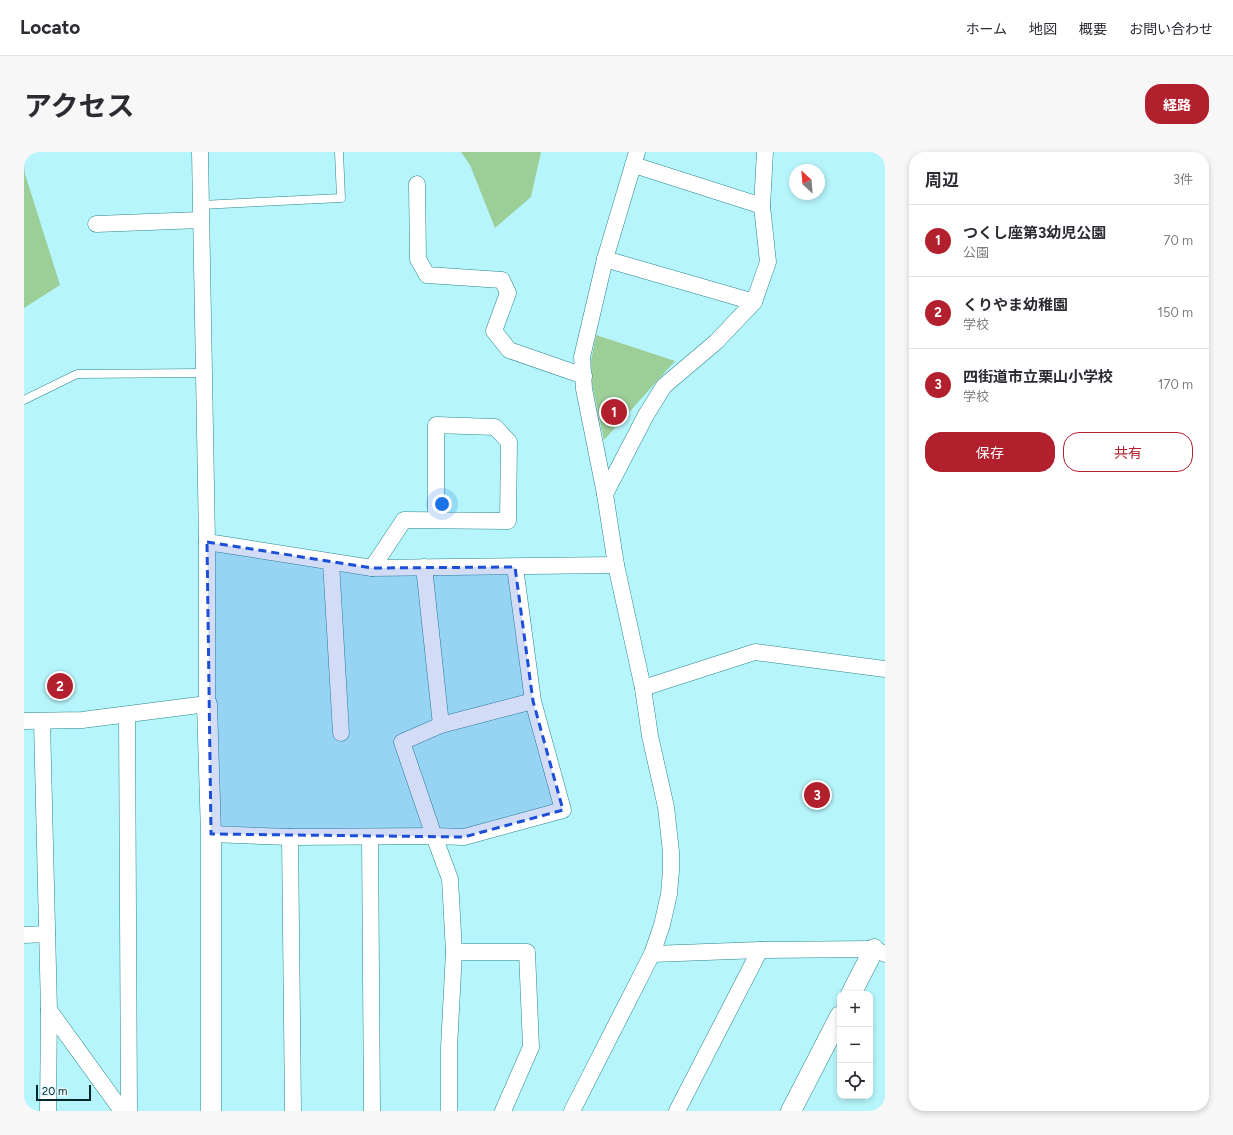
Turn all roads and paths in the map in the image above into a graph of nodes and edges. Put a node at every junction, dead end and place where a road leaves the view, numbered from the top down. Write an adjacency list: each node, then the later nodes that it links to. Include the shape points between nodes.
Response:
1 (200, 152): 7 (street)
2 (339, 152): 7 (lane, via 341,198)
3 (765, 152): 6 (street)
4 (636, 158): 6 (street); 9 (street)
5 (417, 184): 12 (street, via 418,259 427,275 502,280 508,293 494,331 509,350)
6 (762, 206): 10 (street, via 768,262)
7 (201, 213): 8 (street); 11 (street)
8 (96, 224)
9 (605, 259): 10 (street); 12 (street, via 582,358)
10 (754, 302): 14 (street, via 716,342 664,386)
11 (204, 373): 13 (lane, via 77,374); 16 (street)
12 (584, 376): 14 (street, via 584,389)
13 (24, 400)
14 (605, 494): 18 (street)
15 (436, 520): 15 (street, via 508,521 508,442 495,427 436,425); 21 (street, via 404,520)
16 (207, 542): 17 (street); 25 (street)
17 (331, 562): 21 (street); 30 (street)
18 (616, 565): 19 (street); 23 (street)
19 (515, 566): 20 (street); 24 (street)
20 (424, 567): 21 (street); 29 (street)
21 (372, 568)
22 (885, 669): 23 (street, via 755,652)
23 (643, 688): 40 (street, via 650,736 666,807 671,852 669,894)
24 (533, 701): 29 (street); 32 (street, via 563,810 464,837)
25 (207, 704): 26 (street); 31 (street)
26 (127, 714): 28 (street); 46 (street)
27 (24, 722): 28 (street)
28 (42, 722): 35 (street)
29 (441, 725): 32 (street, via 402,742)
30 (341, 733)
31 (211, 834): 33 (street); 47 (street)
32 (434, 836): 34 (street); 38 (street, via 450,879)
33 (290, 837): 34 (street); 48 (street)
34 (370, 837): 49 (street)
35 (47, 934): 36 (street); 42 (street)
36 (24, 935)
37 (760, 950): 39 (street); 40 (street); 53 (street)
38 (454, 952): 50 (street); 51 (street, via 527,952 531,1047)
39 (880, 952): 41 (street)
40 (652, 954): 52 (street)
41 (853, 991)
42 (49, 1010): 44 (street); 45 (street)
43 (837, 1022): 54 (street)
44 (48, 1111)
45 (122, 1111)
46 (129, 1111)
47 (211, 1111)
48 (293, 1111)
49 (372, 1111)
50 (449, 1111)
51 (503, 1111)
52 (572, 1111)
53 (677, 1111)
54 (790, 1111)

